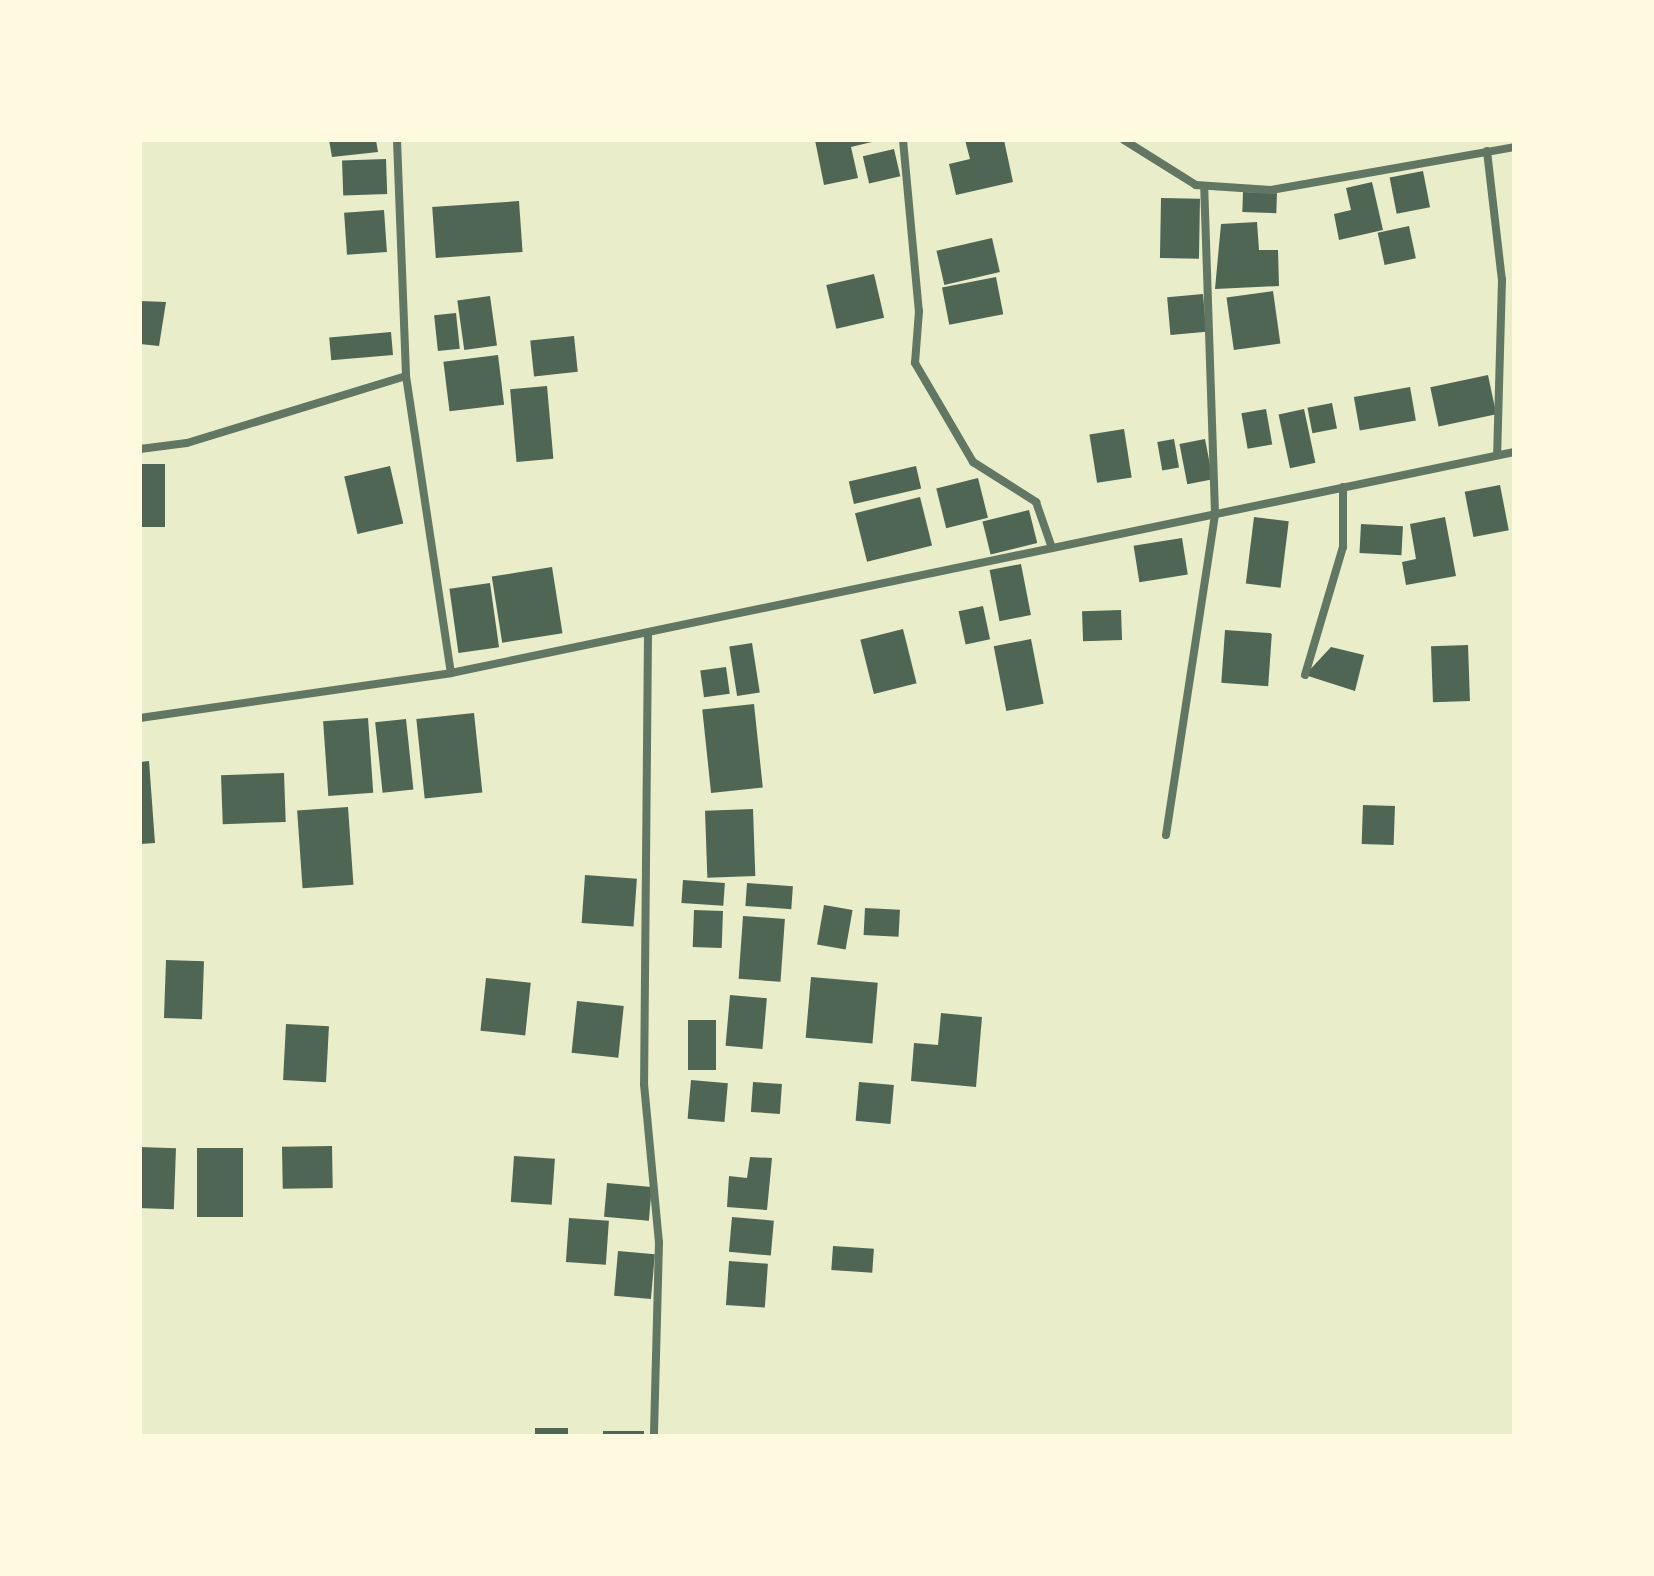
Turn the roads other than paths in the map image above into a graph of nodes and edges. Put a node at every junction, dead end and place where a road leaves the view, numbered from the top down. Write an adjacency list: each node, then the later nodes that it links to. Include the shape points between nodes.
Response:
1 (397, 140): 7 (street)
2 (903, 140): 13 (street, via 919,311 915,363 973,462 1036,502)
3 (1124, 140): 6 (street)
4 (1514, 147): 5 (street)
5 (1487, 151): 6 (street, via 1306,188); 10 (street, via 1502,272)
6 (1204, 187): 12 (street)
7 (406, 376): 8 (street, via 187,443); 15 (street)
8 (140, 449)
9 (1514, 452): 10 (street)
10 (1497, 455): 11 (street)
11 (1343, 487): 12 (street); 16 (street, via 1343,547)
12 (1215, 513): 13 (street); 18 (street)
13 (1051, 545): 14 (street)
14 (648, 633): 15 (street); 19 (street, via 644,1084 659,1242)
15 (451, 673): 17 (street)
16 (1305, 675)
17 (140, 718)
18 (1166, 835)
19 (654, 1436)

